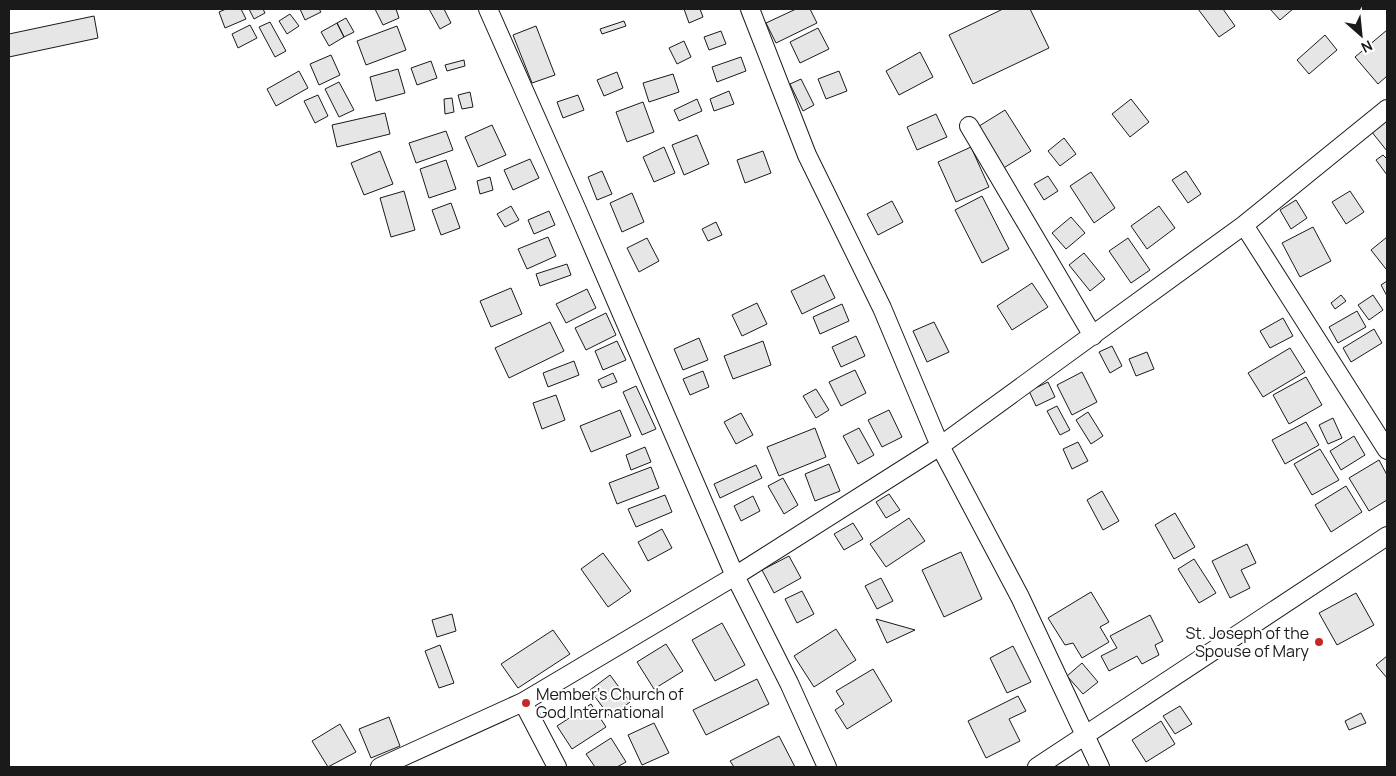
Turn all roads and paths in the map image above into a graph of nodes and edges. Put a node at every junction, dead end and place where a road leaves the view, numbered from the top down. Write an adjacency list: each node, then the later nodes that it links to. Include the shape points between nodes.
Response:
1 (488, 9): 10 (street)
2 (750, 9): 7 (street, via 807,155 882,308)
3 (1387, 109): 5 (street)
4 (969, 126): 6 (street)
5 (1244, 226): 6 (street); 8 (street)
6 (1093, 336): 7 (street)
7 (940, 446): 10 (street); 12 (street, via 1020,597)
8 (1387, 450)
9 (1387, 536): 12 (street)
10 (735, 576): 11 (street); 15 (street)
11 (524, 702): 13 (street); 14 (street)
12 (1085, 736): 16 (street); 17 (street)
13 (380, 767)
14 (557, 767)
15 (827, 767)
16 (1037, 767)
17 (1100, 767)

